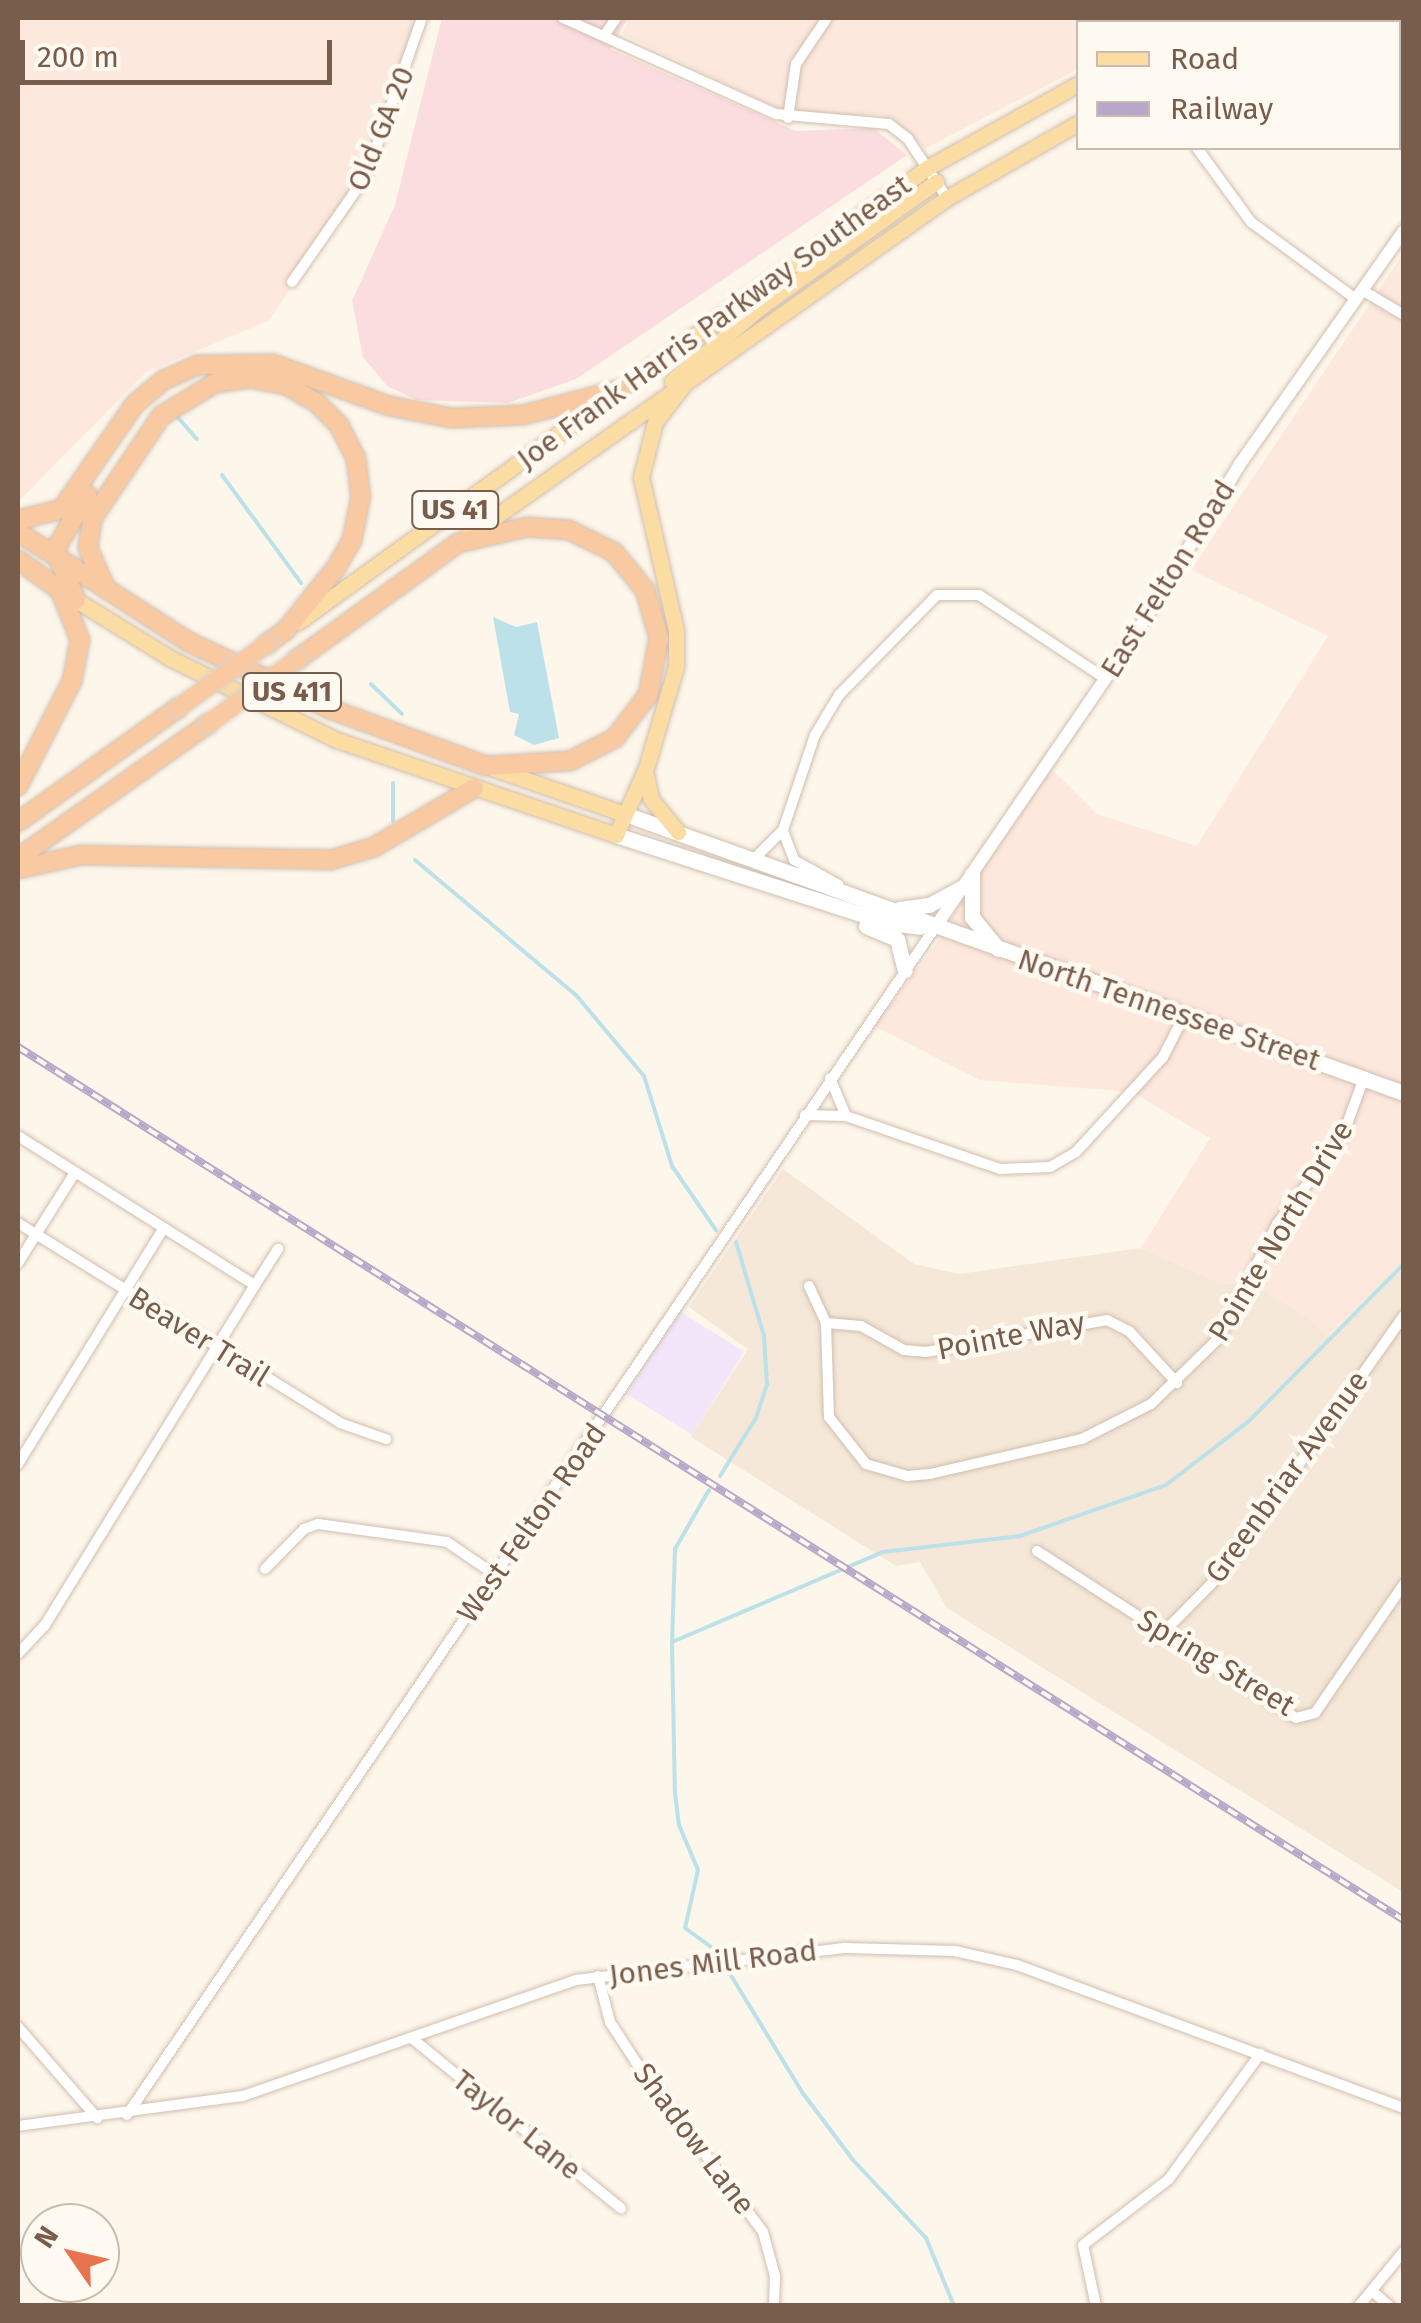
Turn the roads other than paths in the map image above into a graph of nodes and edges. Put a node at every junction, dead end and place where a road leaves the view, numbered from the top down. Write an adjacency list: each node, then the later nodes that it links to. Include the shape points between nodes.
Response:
1 (422, 18): 13 (street, Old GA 20, via 366,176)
2 (563, 18): 5 (street)
3 (616, 18): 5 (street)
4 (827, 18): 7 (street, via 796,64)
5 (604, 36): 7 (street)
6 (1076, 85): 10 (main road, Joe Frank Harris Parkway Southeast / US 41)
7 (788, 118): 10 (street, via 882,121 908,139)
8 (1076, 123): 11 (main road, Joe Frank Harris Parkway Southeast / US 41)
9 (1198, 150): 14 (street, via 1250,222)
10 (932, 174): 11 (street); 18 (main road, Joe Frank Harris Parkway Southeast / US 41); 19 (main road, via 751,314)
11 (947, 198): 17 (main road, Joe Frank Harris Parkway Southeast / US 41)
12 (1404, 231): 14 (street, East Felton Road)
13 (292, 282)
14 (1359, 295): 15 (street); 28 (street, East Felton Road, via 1231,478)
15 (1404, 315)
16 (218, 362): 18 (highway, via 273,364 389,406 452,418 522,415); 20 (highway, via 186,368 154,386 62,509); 23 (highway, via 176,382 142,413 64,530)
17 (688, 379): 19 (main road, Joe Frank Harris Parkway Southeast / US 41); 30 (main road, via 655,422 643,454 644,502 677,654)
18 (623, 389): 27 (main road, Joe Frank Harris Parkway Southeast / US 41)
19 (654, 403): 22 (main road, Joe Frank Harris Parkway Southeast / US 41)
20 (18, 520)
21 (18, 532): 23 (highway, US 411)
22 (458, 543): 29 (highway, US 411, via 539,526 593,539 639,580 658,638 648,695 615,738 570,761); 38 (highway, Joe Frank Harris Parkway Southeast / US 41, bridge)
23 (55, 557): 25 (highway, US 411); 26 (highway)
24 (18, 560): 26 (highway)
25 (109, 594): 27 (highway, via 90,557 89,529 160,416 215,383 277,382 332,416 351,446 361,484 352,540); 29 (highway, US 411, via 288,690)
26 (68, 595): 31 (highway, via 78,664); 32 (main road, North Tennessee Street, via 157,651 294,721)
27 (286, 630): 34 (highway, Joe Frank Harris Parkway Southeast / US 41, bridge)
28 (1106, 679): 35 (street, via 979,595 937,595 839,694 816,735); 41 (street, East Felton Road)
29 (486, 766): 33 (main road)
30 (646, 768): 33 (main road); 36 (main road, via 651,799)
31 (18, 786)
32 (474, 788): 37 (main road, North Tennessee Street); 40 (highway, via 374,847 331,860 81,855)
33 (625, 814): 36 (main road, North Tennessee Street); 37 (main road)
34 (18, 822)
35 (783, 830): 39 (street); 43 (street, via 794,860)
36 (678, 832): 39 (main road, North Tennessee Street)
37 (616, 835): 42 (main road, North Tennessee Street)
38 (18, 858)
39 (755, 858): 43 (main road, North Tennessee Street)
40 (18, 869)
41 (968, 880): 44 (main road, via 929,905); 45 (street, East Felton Road); 46 (main road, via 972,917)
42 (760, 884): 45 (main road, North Tennessee Street, via 889,923); 47 (main road, via 893,936)
43 (856, 895): 44 (main road, North Tennessee Street)
44 (896, 909): 45 (main road, North Tennessee Street)
45 (934, 928): 46 (main road, North Tennessee Street); 47 (street, West Felton Road)
46 (1000, 952): 48 (main road, North Tennessee Street)
47 (906, 970): 49 (street, West Felton Road)
48 (1184, 1016): 50 (main road, North Tennessee Street); 53 (street, via 1163,1057 1076,1152 1050,1166 1000,1170)
49 (830, 1078): 52 (street, West Felton Road); 53 (street)
50 (1364, 1078): 51 (main road, North Tennessee Street); 67 (street, Pointe North Drive, via 1342,1138 1277,1224 1242,1304)
51 (1404, 1092)
52 (805, 1114): 53 (street); 72 (street, West Felton Road)
53 (846, 1116)
54 (18, 1136): 55 (street)
55 (74, 1174): 57 (street); 58 (street)
56 (18, 1222): 58 (street, Beaver Trail)
57 (163, 1229): 61 (street); 63 (street)
58 (36, 1234): 60 (street); 63 (street, Beaver Trail)
59 (278, 1249): 61 (street)
60 (18, 1262)
61 (256, 1285): 66 (street)
62 (809, 1286): 65 (street, Pointe North Drive)
63 (125, 1291): 66 (street, Beaver Trail); 69 (street)
64 (1404, 1316): 74 (street, Greenbriar Avenue, via 1223,1572)
65 (826, 1323): 67 (street, Pointe Way, via 861,1326 904,1350 926,1352 1106,1320 1129,1331); 67 (street, Pointe North Drive, via 825,1402 836,1434 866,1464 907,1476 1082,1440 1130,1418)
66 (218, 1348): 68 (street, Beaver Trail, via 340,1424); 75 (street, via 44,1626)
67 (1177, 1383)
68 (386, 1439)
69 (18, 1464)
70 (1038, 1551): 74 (street, Spring Street)
71 (265, 1569): 72 (street, via 304,1529 318,1524 447,1542)
72 (497, 1576): 81 (street, West Felton Road)
73 (1404, 1584): 74 (street, Spring Street, via 1315,1713 1296,1718)
74 (1164, 1632)
75 (18, 1654)
76 (598, 1976): 78 (street, Jones Mill Road, via 554,1986); 79 (street, Jones Mill Road, via 798,1951 955,1951 1017,1964); 87 (street, Shadow Lane, via 610,2022 763,2232 776,2276)
77 (18, 2027): 82 (street)
78 (414, 2040): 81 (street, Jones Mill Road, via 266,2090); 84 (street, Taylor Lane)
79 (1260, 2054): 80 (street, Jones Mill Road); 88 (street, via 1169,2179 1082,2245)
80 (1404, 2108)
81 (128, 2115): 82 (street, Jones Mill Road)
82 (97, 2118): 83 (street, Jones Mill Road)
83 (18, 2126)
84 (620, 2208)
85 (1404, 2251): 86 (street)
86 (1372, 2290): 89 (street); 90 (street)
87 (774, 2306)
88 (1096, 2306)
89 (1359, 2306)
90 (1388, 2306)

